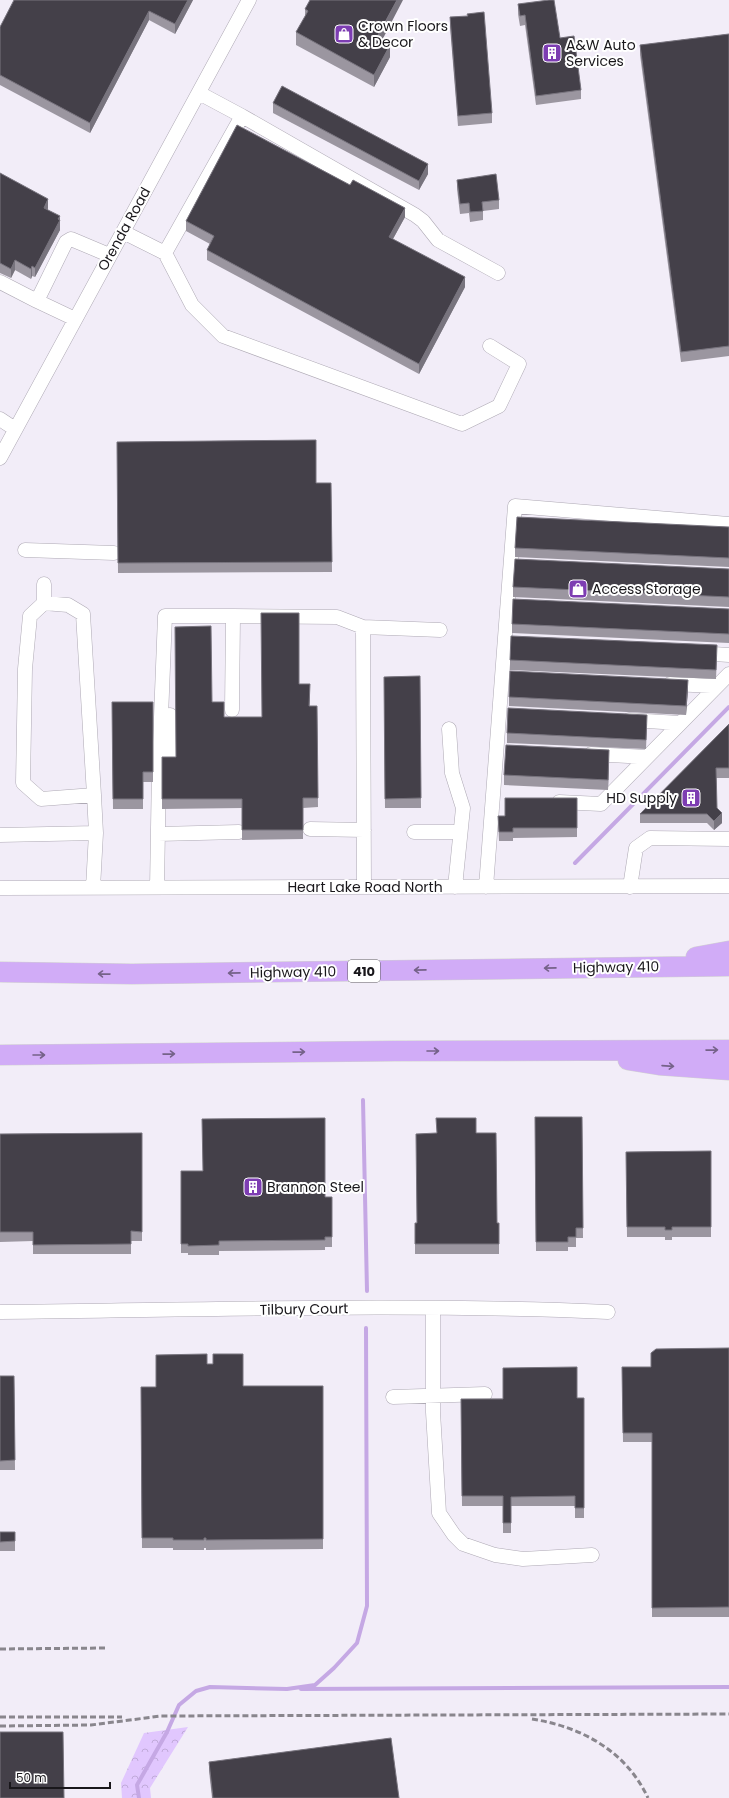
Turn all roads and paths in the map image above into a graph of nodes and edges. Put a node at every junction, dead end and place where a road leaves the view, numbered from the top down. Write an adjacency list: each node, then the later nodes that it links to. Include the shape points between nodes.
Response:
1 (249, 0): 2 (street, Orenda Road)
2 (199, 93): 3 (street); 4 (street, Orenda Road)
3 (242, 116): 5 (street); 7 (street, via 415,215 438,240)
4 (123, 232): 5 (street); 6 (street, Orenda Road)
5 (165, 253): 11 (street, via 192,304 223,336 462,424 499,406 519,364)
6 (109, 255): 9 (street, via 71,239 66,242); 10 (street, Orenda Road)
7 (498, 273)
8 (0, 282): 9 (street)
9 (37, 301): 10 (street)
10 (75, 319): 13 (street, Orenda Road)
11 (490, 346)
12 (0, 419): 13 (street)
13 (15, 429): 14 (street, Orenda Road)
14 (0, 458)
15 (729, 524): 18 (street, via 515,506)
16 (25, 550): 17 (street)
17 (114, 553)
18 (511, 564): 19 (street); 22 (street)
19 (526, 565)
20 (44, 584): 21 (street)
21 (44, 603): 48 (street, via 68,605 83,614); 48 (street, via 30,616 25,669 23,783 41,799)
22 (508, 604): 23 (street); 27 (street)
23 (523, 605)
24 (233, 616): 25 (street, via 336,617); 36 (street, via 165,616); 37 (street)
25 (363, 627): 26 (street); 53 (street)
26 (440, 630)
27 (505, 640): 28 (street); 32 (street)
28 (520, 641)
29 (683, 652): 30 (street)
30 (729, 655)
31 (729, 674): 35 (street)
32 (502, 676): 33 (street); 38 (street)
33 (518, 676)
34 (653, 683): 35 (street)
35 (717, 686): 41 (street)
36 (163, 695): 47 (street, via 169,707); 58 (street)
37 (232, 710)
38 (499, 712): 39 (street); 43 (street)
39 (515, 713)
40 (617, 719): 41 (street)
41 (680, 723): 46 (street)
42 (449, 729): 56 (street, via 452,773 462,808)
43 (496, 749): 44 (street); 49 (street)
44 (512, 750)
45 (576, 753): 46 (street)
46 (647, 757): 51 (street, via 601,804)
47 (171, 761)
48 (94, 795): 57 (street)
49 (493, 798): 50 (street); 64 (street)
50 (508, 799)
51 (547, 801)
52 (310, 829): 53 (street)
53 (364, 830): 62 (street)
54 (239, 832): 58 (street)
55 (414, 832): 56 (street)
56 (460, 832): 63 (street)
57 (96, 833): 59 (street); 67 (street)
58 (158, 834): 68 (street)
59 (0, 835)
60 (729, 839): 65 (street, via 650,838 636,848)
61 (729, 886): 65 (street, Heart Lake Road North)
62 (364, 887): 63 (street, Heart Lake Road North); 68 (street, Heart Lake Road North)
63 (455, 887): 64 (street, Heart Lake Road North)
64 (486, 887): 65 (street, Heart Lake Road North)
65 (630, 887)
66 (0, 888): 67 (street, Heart Lake Road North)
67 (93, 888): 68 (street, Heart Lake Road North)
68 (157, 888)
69 (729, 952): 71 (highway)
70 (729, 966): 71 (highway, Highway 410 / 410)
71 (645, 967): 72 (highway, Highway 410 / 410, one-way to 72, via 132,974)
72 (0, 972)
73 (729, 1050): 74 (highway, one-way to 73)
74 (575, 1051): 75 (highway, one-way to 74); 76 (highway, one-way to 76, via 658,1065)
75 (0, 1055)
76 (729, 1070)
77 (433, 1308): 78 (street, Tilbury Court); 79 (street, Tilbury Court, via 530,1308); 81 (street)
78 (0, 1312)
79 (608, 1312)
80 (485, 1394): 81 (street)
81 (433, 1397): 82 (street); 83 (street, via 439,1513 463,1544 495,1555 516,1558)
82 (393, 1398)
83 (592, 1555)

